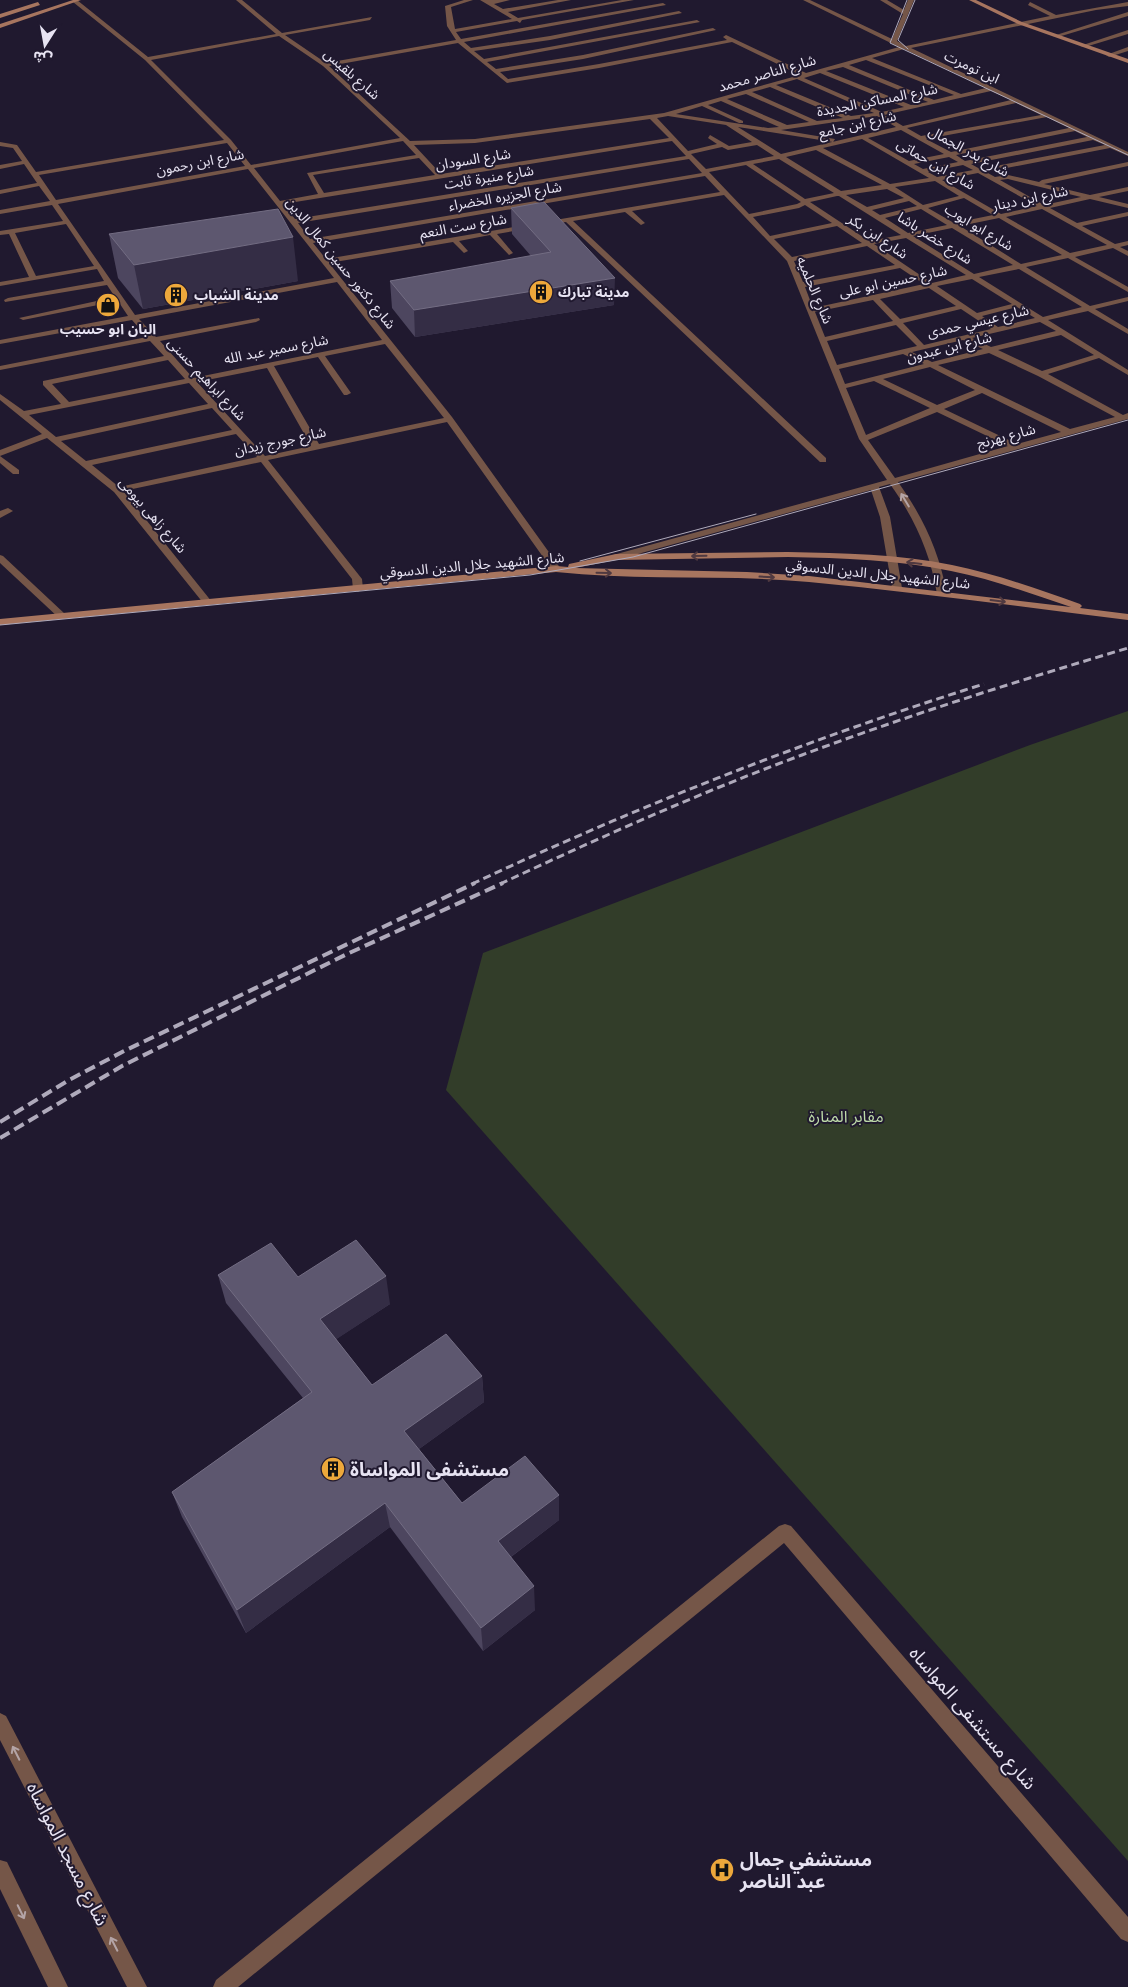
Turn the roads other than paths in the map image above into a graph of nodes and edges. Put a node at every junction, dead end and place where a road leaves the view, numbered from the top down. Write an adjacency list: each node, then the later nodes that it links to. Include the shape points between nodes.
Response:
1 (29, 0): 21 (main road)
2 (239, 0): 40 (street, شارع بلقيس)
3 (470, 0): 37 (street, via 448,6)
4 (507, 0): 14 (street)
5 (568, 0): 23 (street)
6 (580, 0): 20 (street)
7 (630, 0): 20 (street)
8 (653, 0): 18 (street)
9 (806, 0): 45 (street, ابن تومرت)
10 (883, 0): 25 (street)
11 (911, 0): 25 (street)
12 (972, 0): 34 (main road)
13 (76, 1): 27 (main road); 54 (street, شارع دكتور حسين كمال الدين)
14 (486, 2): 23 (street)
15 (43, 3): 28 (main road)
16 (1030, 4): 29 (street)
17 (1128, 4): 19 (street, شارع الناصر محمد)
18 (663, 5): 24 (street); 36 (street)
19 (1118, 5): 22 (street); 29 (street, شارع الناصر محمد)
20 (593, 7): 31 (street)
21 (0, 9)
22 (1128, 10)
23 (503, 12): 31 (street)
24 (679, 13): 33 (street); 42 (street)
25 (905, 13): 45 (street)
26 (1128, 14): 41 (street)
27 (33, 15): 32 (main road); 35 (main road)
28 (0, 16)
29 (1054, 16): 34 (street, شارع الناصر محمد)
30 (370, 18): 40 (street)
31 (519, 20): 36 (street); 37 (street)
32 (0, 21)
33 (697, 22): 38 (street); 47 (street)
34 (1020, 23): 41 (main road); 48 (street, شارع الناصر محمد)
35 (0, 26)
36 (534, 29): 42 (street); 44 (street)
37 (452, 30): 44 (street)
38 (713, 30): 43 (street); 52 (street)
39 (1128, 32): 46 (street)
40 (281, 35): 54 (street); 58 (street, شارع بلقيس)
41 (1056, 36): 46 (main road)
42 (550, 38): 47 (street); 50 (street)
43 (733, 40): 59 (street); 62 (street)
44 (459, 41): 50 (street); 58 (street)
45 (894, 42): 48 (street, ابن تومرت)
46 (1083, 46): 51 (main road)
47 (566, 48): 52 (street); 55 (street)
48 (902, 48): 53 (street, شارع الناصر محمد); 65 (street, ابن تومرت)
49 (1128, 48): 51 (street)
50 (469, 50): 55 (street)
51 (1108, 54): 56 (main road)
52 (583, 57): 59 (street); 60 (street)
53 (866, 58): 57 (street, شارع الناصر محمد); 67 (street)
54 (147, 59): 94 (street, شارع دكتور حسين كمال الدين)
55 (482, 61): 60 (street)
56 (1128, 61)
57 (842, 64): 61 (street, شارع الناصر محمد); 70 (street)
58 (325, 65): 95 (street, شارع بلقيس)
59 (599, 66): 60 (street, via 512,81 504,80)
60 (494, 71)
61 (820, 71): 62 (street, شارع الناصر محمد); 72 (street)
62 (805, 75): 63 (street, شارع الناصر محمد)
63 (797, 77): 64 (street, شارع الناصر محمد); 75 (street, شارع بدر الجمال)
64 (770, 85): 66 (street, شارع الناصر محمد); 73 (street)
65 (991, 89): 67 (street, شارع المساكن الجديدة); 69 (street, ابن تومرت)
66 (746, 92): 68 (street, شارع الناصر محمد); 80 (street)
67 (961, 96): 70 (street, شارع المساكن الجديدة)
68 (721, 99): 71 (street, شارع الناصر محمد); 85 (street)
69 (1015, 101): 78 (street, ابن تومرت); 84 (street, شارع ابن جامع)
70 (934, 102): 72 (street, شارع المساكن الجديدة)
71 (702, 104): 76 (street, شارع الناصر محمد); 86 (street)
72 (910, 107): 75 (street, شارع المساكن الجديدة)
73 (831, 110): 74 (street); 81 (street)
74 (822, 113)
75 (879, 114): 81 (street, شارع المساكن الجديدة); 84 (street, شارع بدر الجمال)
76 (665, 115): 79 (street, شارع الناصر محمد); 82 (street)
77 (814, 115): 80 (street)
78 (1046, 116): 88 (street, ابن تومرت); 91 (street)
79 (652, 117): 93 (street, شارع الحلميه); 95 (street, شارع الناصر محمد, via 476,141)
80 (805, 118): 83 (street)
81 (852, 119): 83 (street, شارع المساكن الجديدة)
82 (728, 124): 86 (street); 97 (street, شارع خضر باشا)
83 (818, 124): 85 (street, شارع المساكن الجديدة)
84 (900, 127): 89 (street, شارع ابن جامع); 91 (street, شارع بدر الجمال)
85 (787, 128): 87 (street, شارع المساكن الجديدة)
86 (757, 129): 87 (street)
87 (768, 130): 96 (street)
88 (1076, 130): 92 (street, ابن تومرت); 102 (street)
89 (861, 136): 96 (street, شارع ابن جامع); 108 (street, شارع ابن حماتى)
90 (710, 138): 99 (street)
91 (919, 138): 102 (street, شارع بدر الجمال)
92 (1092, 138): 100 (street, ابن تومرت); 109 (street)
93 (673, 139): 104 (street, شارع الحلميه); 118 (street, شارع السودان)
94 (229, 141): 112 (street, شارع دكتور حسين كمال الدين); 117 (street)
95 (408, 141): 105 (street, شارع بلقيس); 112 (street, شارع ابن رحمون)
96 (838, 141): 101 (street, شارع ابن جامع)
97 (757, 143): 99 (street, شارع منيرة ثابت, via 730,148); 106 (street, شارع خضر باشا)
98 (0, 144): 107 (street, شارع ابراهيم حسنى, via 15,146)
99 (722, 145): 104 (street, شارع منيرة ثابت)
100 (1111, 146): 103 (street, ابن تومرت); 115 (street)
101 (815, 147): 106 (street, شارع ابن جامع); 123 (street, شارع ابو ايوب)
102 (948, 154): 108 (street); 109 (street, شارع بدر الجمال)
103 (1128, 154)
104 (688, 155): 116 (street, شارع الحلميه); 147 (street, شارع منيرة ثابت)
105 (422, 156): 118 (street, شارع بلقيس); 128 (street, via 308,174)
106 (778, 157): 110 (street, شارع ابن جامع); 127 (street, شارع خضر باشا)
107 (26, 162): 113 (street); 117 (street, شارع ابراهيم حسنى)
108 (908, 162): 114 (street, شارع ابن حماتى)
109 (964, 162): 114 (street); 115 (street, شارع بدر الجمال)
110 (747, 163): 116 (street, شارع ابن جامع); 134 (street, شارع ابن بكر)
111 (1128, 164): 122 (street)
112 (248, 166): 132 (street, شارع ابن رحمون); 133 (street, شارع دكتور حسين كمال الدين)
113 (0, 167)
114 (922, 171): 119 (street, شارع ابن حماتى)
115 (980, 171): 119 (street); 120 (street, شارع بدر الجمال)
116 (706, 173): 126 (street, شارع الحلميه); 158 (street, شارع الجزيره الخضراء)
117 (34, 174): 121 (street, شارع ابراهيم حسنى)
118 (440, 177): 128 (street, شارع السودان)
119 (938, 179): 123 (street); 129 (street, شارع ابن حماتى)
120 (994, 179): 122 (street, via 1006,177); 137 (street, شارع بدر الجمال)
121 (41, 184): 125 (street); 132 (street, شارع ابراهيم حسنى)
122 (1037, 184): 130 (street)
123 (888, 186): 127 (street); 131 (street, شارع ابو ايوب)
124 (1128, 189): 130 (street, شارع ابن دينار)
125 (0, 192)
126 (725, 193): 138 (street, شارع ست النعم); 142 (street, شارع الحلميه)
127 (837, 194): 134 (street, via 808,200); 139 (street, شارع خضر باشا)
128 (322, 196): 133 (street, شارع السودان)
129 (966, 196): 136 (street); 143 (street, شارع ابن حماتى)
130 (1095, 197): 135 (street); 137 (street, شارع ابن دينار)
131 (910, 199): 136 (street, شارع ابو ايوب); 139 (street)
132 (54, 202): 140 (street, شارع ابن رحمون); 146 (street, شارع ابراهيم حسنى)
133 (277, 203): 147 (street, شارع دكتور حسين كمال الدين)
134 (805, 204): 142 (street); 149 (street, شارع ابن بكر)
135 (1128, 206)
136 (923, 207): 144 (street); 151 (street, شارع ابو ايوب)
137 (1045, 208): 143 (street, شارع ابن دينار); 150 (street, شارع بدر الجمال)
138 (627, 210): 145 (street, شارع ست النعم, via 590,219); 148 (street)
139 (865, 210): 144 (street, شارع خضر باشا)
140 (0, 212)
141 (1128, 214): 150 (street)
142 (748, 216): 156 (street, شارع الحلميه)
143 (1001, 217): 151 (street, شارع ابن دينار); 166 (street, شارع ابن حماتى)
144 (878, 218): 155 (street, شارع خضر باشا)
145 (568, 220): 154 (street, شارع ست النعم); 236 (street)
146 (68, 222): 152 (street); 171 (street, شارع ابراهيم حسنى)
147 (292, 222): 158 (street, شارع دكتور حسين كمال الدين)
148 (641, 223)
149 (838, 224): 156 (street); 161 (street, شارع ابن بكر)
150 (1076, 225): 162 (street, شارع بدر الجمال)
151 (954, 226): 155 (street, شارع ابن دينار); 170 (street, شارع ابو ايوب)
152 (11, 231): 153 (street); 174 (street)
153 (0, 233)
154 (492, 233): 159 (street, شارع ست النعم); 164 (street)
155 (908, 236): 161 (street, شارع ابن دينار); 173 (street, شارع خضر باشا)
156 (769, 238): 167 (street, شارع الحلميه)
157 (294, 240): 158 (street, شارع الجزيره الخضراء)
158 (306, 240): 168 (street, شارع دكتور حسين كمال الدين)
159 (455, 240): 163 (street); 168 (street, شارع ست النعم)
160 (1128, 243): 162 (street, شارع حسين ابو على)
161 (868, 244): 167 (street, شارع ابن دينار); 169 (street, شارع ابن بكر)
162 (1114, 246): 165 (street, شارع بدر الجمال); 166 (street, شارع حسين ابو على)
163 (464, 251)
164 (509, 253)
165 (1128, 254)
166 (1068, 256): 170 (street, شارع حسين ابو على); 180 (street, شارع ابن حماتى)
167 (790, 260): 178 (street, شارع الحلميه)
168 (323, 262): 175 (street, شارع دكتور حسين كمال الدين)
169 (900, 266): 178 (street); 179 (street, شارع ابن بكر)
170 (1019, 266): 173 (street, شارع حسين ابو على); 187 (street, شارع ابو ايوب)
171 (100, 270): 172 (street); 174 (street); 176 (street, شارع ابراهيم حسنى)
172 (112, 271)
173 (973, 277): 179 (street, شارع حسين ابو على); 185 (street, شارع خضر باشا)
174 (33, 278): 177 (street)
175 (336, 280): 190 (street); 202 (street, شارع دكتور حسين كمال الدين)
176 (108, 282): 181 (street, شارع ابراهيم حسنى); 184 (street)
177 (0, 284)
178 (801, 286): 188 (street, شارع الحلميه)
179 (930, 286): 182 (street, شارع حسين ابو على); 186 (street, شارع ابن بكر)
180 (1128, 290)
181 (120, 298): 190 (street, شارع ابراهيم حسنى); 191 (street)
182 (875, 298): 188 (street, شارع حسين ابو على); 194 (street)
183 (1128, 298): 187 (street, شارع عيسي حمدى)
184 (8, 300)
185 (1018, 304): 189 (street); 192 (street, شارع خضر باشا)
186 (962, 307): 189 (street, شارع ابن بكر); 194 (street)
187 (1088, 308): 192 (street, شارع عيسي حمدى); 197 (street, شارع ابو ايوب)
188 (810, 311): 200 (street, شارع الحلميه)
189 (975, 316): 195 (street, شارع ابن بكر)
190 (133, 317): 199 (street, شارع ابراهيم حسنى); 201 (street)
191 (23, 318)
192 (1041, 318): 195 (street, شارع عيسي حمدى); 196 (street, شارع خضر باشا)
193 (256, 320): 199 (street)
194 (898, 322): 200 (street); 203 (street)
195 (996, 329): 198 (street, شارع عيسي حمدى)
196 (1062, 332): 204 (street, شارع ابن عبدون); 207 (street, شارع خضر باشا)
197 (1128, 332)
198 (963, 337): 203 (street, شارع عيسي حمدى); 204 (street)
199 (153, 339): 208 (street, شارع ابراهيم حسنى); 211 (street)
200 (822, 340): 212 (street, شارع الحلميه)
201 (0, 341)
202 (388, 341): 206 (street, شارع سمير عبد الله); 226 (street, شارع دكتور حسين كمال الدين)
203 (922, 347): 205 (street, شارع عيسي حمدى)
204 (990, 350): 210 (street, شارع ابن عبدون); 213 (street)
205 (903, 351): 210 (street); 212 (street, شارع عيسي حمدى)
206 (320, 354): 209 (street, شارع سمير عبد الله); 219 (street)
207 (1102, 356): 213 (street); 214 (street, شارع خضر باشا)
208 (169, 357): 216 (street, شارع ابراهيم حسنى); 221 (street, via 46,383)
209 (269, 364): 216 (street, شارع سمير عبد الله); 231 (street)
210 (930, 365): 215 (street, شارع ابن عبدون); 218 (street)
211 (0, 368)
212 (834, 368): 217 (street, شارع الحلميه)
213 (1041, 374): 225 (street)
214 (1128, 374)
215 (876, 379): 217 (street, شارع ابن عبدون); 223 (street)
216 (191, 380): 221 (street, شارع سمير عبد الله); 222 (street, شارع ابراهيم حسنى)
217 (842, 387): 230 (street, شارع الحلميه)
218 (982, 390): 223 (street); 228 (street)
219 (347, 393)
220 (0, 396): 224 (street, شارع زاهى بيومى)
221 (67, 405): 224 (street, شارع سمير عبد الله)
222 (214, 405): 227 (street, شارع ابراهيم حسنى); 229 (street)
223 (939, 408): 230 (street); 232 (street)
224 (23, 414): 229 (street, شارع زاهى بيومى)
225 (1125, 417): 228 (street, شارع بهرنج)
226 (448, 419): 231 (street, شارع جورج زيدان); 246 (street, شارع دكتور حسين كمال الدين)
227 (238, 431): 235 (street, شارع ابراهيم حسنى); 237 (street)
228 (1070, 433): 232 (street, شارع بهرنج)
229 (52, 437): 233 (street); 237 (street, شارع زاهى بيومى)
230 (864, 439): 239 (street, شارع الحلميه)
231 (316, 447): 235 (street, شارع جورج زيدان)
232 (1016, 448): 239 (street, شارع بهرنج)
233 (0, 453)
234 (0, 459): 238 (street)
235 (263, 459): 241 (street, شارع جورج زيدان); 248 (street, شارع ابراهيم حسنى, via 357,579)
236 (823, 460)
237 (85, 464): 241 (street, شارع زاهى بيومى)
238 (16, 472)
239 (892, 481): 240 (street, شارع بهرنج); 245 (street, شارع الحلميه, one-way to 239, via 920,524)
240 (874, 486): 242 (street, شارع بهرنج); 244 (street, via 885,517)
241 (117, 490): 250 (street, شارع زاهى بيومى)
242 (616, 557): 244 (main road, شارع الشهيد جلال الدين الدسوقي, one-way to 242, via 795,556); 246 (main road, شارع الشهيد جلال الدين الدسوقي)
243 (0, 558): 252 (street)
244 (894, 560): 245 (main road, شارع الشهيد جلال الدين الدسوقي, one-way to 244); 247 (street)
245 (937, 565): 249 (street, شارع الحلميه); 251 (main road, شارع الشهيد جلال الدين الدسوقي)
246 (556, 569): 247 (main road, شارع الشهيد جلال الدين الدسوقي, one-way to 247, via 594,573 747,576); 248 (main road, شارع الشهيد جلال الدين الدسوقي)
247 (897, 588): 249 (main road, شارع الشهيد جلال الدين الدسوقي)
248 (358, 589): 250 (main road, شارع الشهيد جلال الدين الدسوقي)
249 (942, 594): 251 (main road, شارع الشهيد جلال الدين الدسوقي, one-way to 251)
250 (207, 602): 252 (main road, شارع الشهيد جلال الدين الدسوقي)
251 (1096, 612): 253 (main road, شارع الشهيد جلال الدين الدسوقي)
252 (62, 616): 254 (main road, شارع الشهيد جلال الدين الدسوقي)
253 (1128, 617)
254 (0, 622)
255 (0, 1722): 259 (street, شارع مسجد المواساه, one-way to 255)
256 (0, 1869): 258 (street, one-way to 258)
257 (1128, 1932): 260 (street, شارع مستشفى المواساه, via 785,1532)
258 (58, 1987)
259 (137, 1987)
260 (223, 1987)

